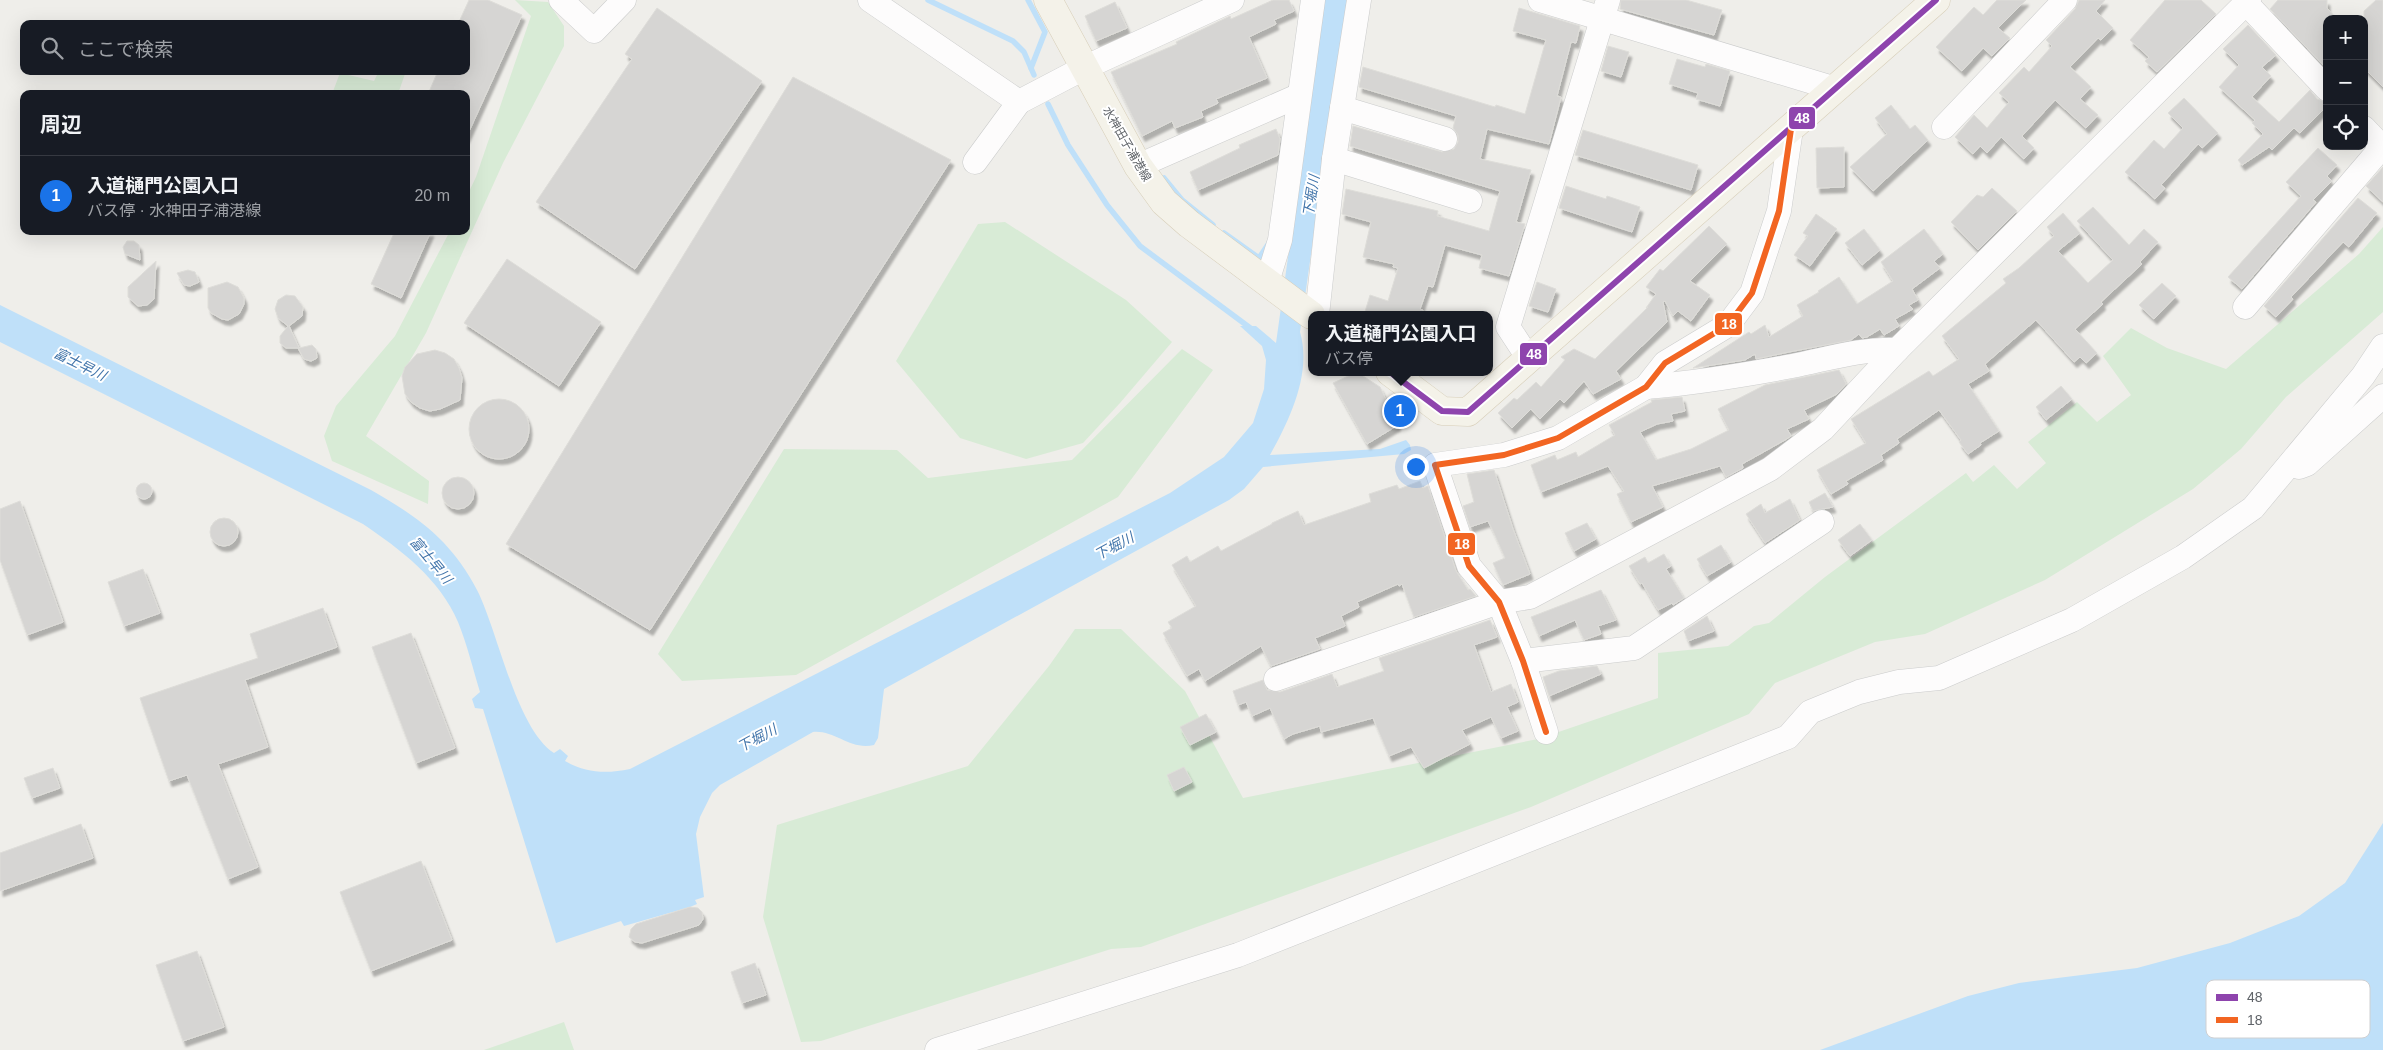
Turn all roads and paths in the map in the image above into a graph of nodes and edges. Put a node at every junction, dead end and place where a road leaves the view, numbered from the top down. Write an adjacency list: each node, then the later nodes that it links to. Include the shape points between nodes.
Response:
1 (561, 0): 2 (street, via 594,31)
2 (624, 0)
3 (870, 0): 17 (street)
4 (1048, 0): 13 (main road, 水神田子浦港線)
5 (1230, 0): 13 (street)
6 (1313, 0): 16 (street)
7 (1359, 0): 18 (street)
8 (1540, 0): 12 (street)
9 (1936, 0): 15 (main road)
10 (2065, 0): 19 (street)
11 (2247, 1): 14 (street); 32 (street)
12 (1605, 9): 15 (street); 33 (street, via 1508,326)
13 (1084, 68): 17 (street); 25 (main road, 水神田子浦港線)
14 (2323, 84)
15 (1836, 89): 20 (main road)
16 (1298, 96): 25 (street); 27 (street)
17 (1019, 102): 24 (street)
18 (1342, 108): 22 (street); 23 (street)
19 (1944, 127)
20 (1791, 129): 33 (main road); 35 (street, via 1779,211 1752,293 1728,325 1665,363)
21 (2368, 132): 28 (street, via 2382,147)
22 (1444, 139)
23 (1334, 159): 26 (street); 30 (street)
24 (976, 162)
25 (1138, 166): 27 (main road, 水神田子浦港線, via 1164,202 1188,224)
26 (1470, 201)
27 (1273, 286): 29 (main road, 水神田子浦港線)
28 (2246, 307)
29 (1308, 311)
30 (1312, 311)
31 (2383, 346): 37 (street, via 2363,376)
32 (1897, 350): 35 (street, via 1873,348 1782,367); 39 (street, via 1823,429 1770,469 1530,597)
33 (1529, 359): 34 (main road, via 1468,412 1442,411)
34 (1395, 376)
35 (1646, 387): 39 (street, via 1558,438 1504,455 1435,465 1469,566)
36 (2383, 396): 37 (street, via 2307,464)
37 (2283, 472): 43 (street, via 2253,508 2183,557 2072,620 1939,678 1899,682 1859,692 1810,712 1788,737 1238,954)
38 (1822, 522): 40 (street, via 1634,648)
39 (1499, 602): 40 (street); 41 (street)
40 (1522, 661): 42 (street)
41 (1276, 679)
42 (1546, 732)
43 (937, 1050)

